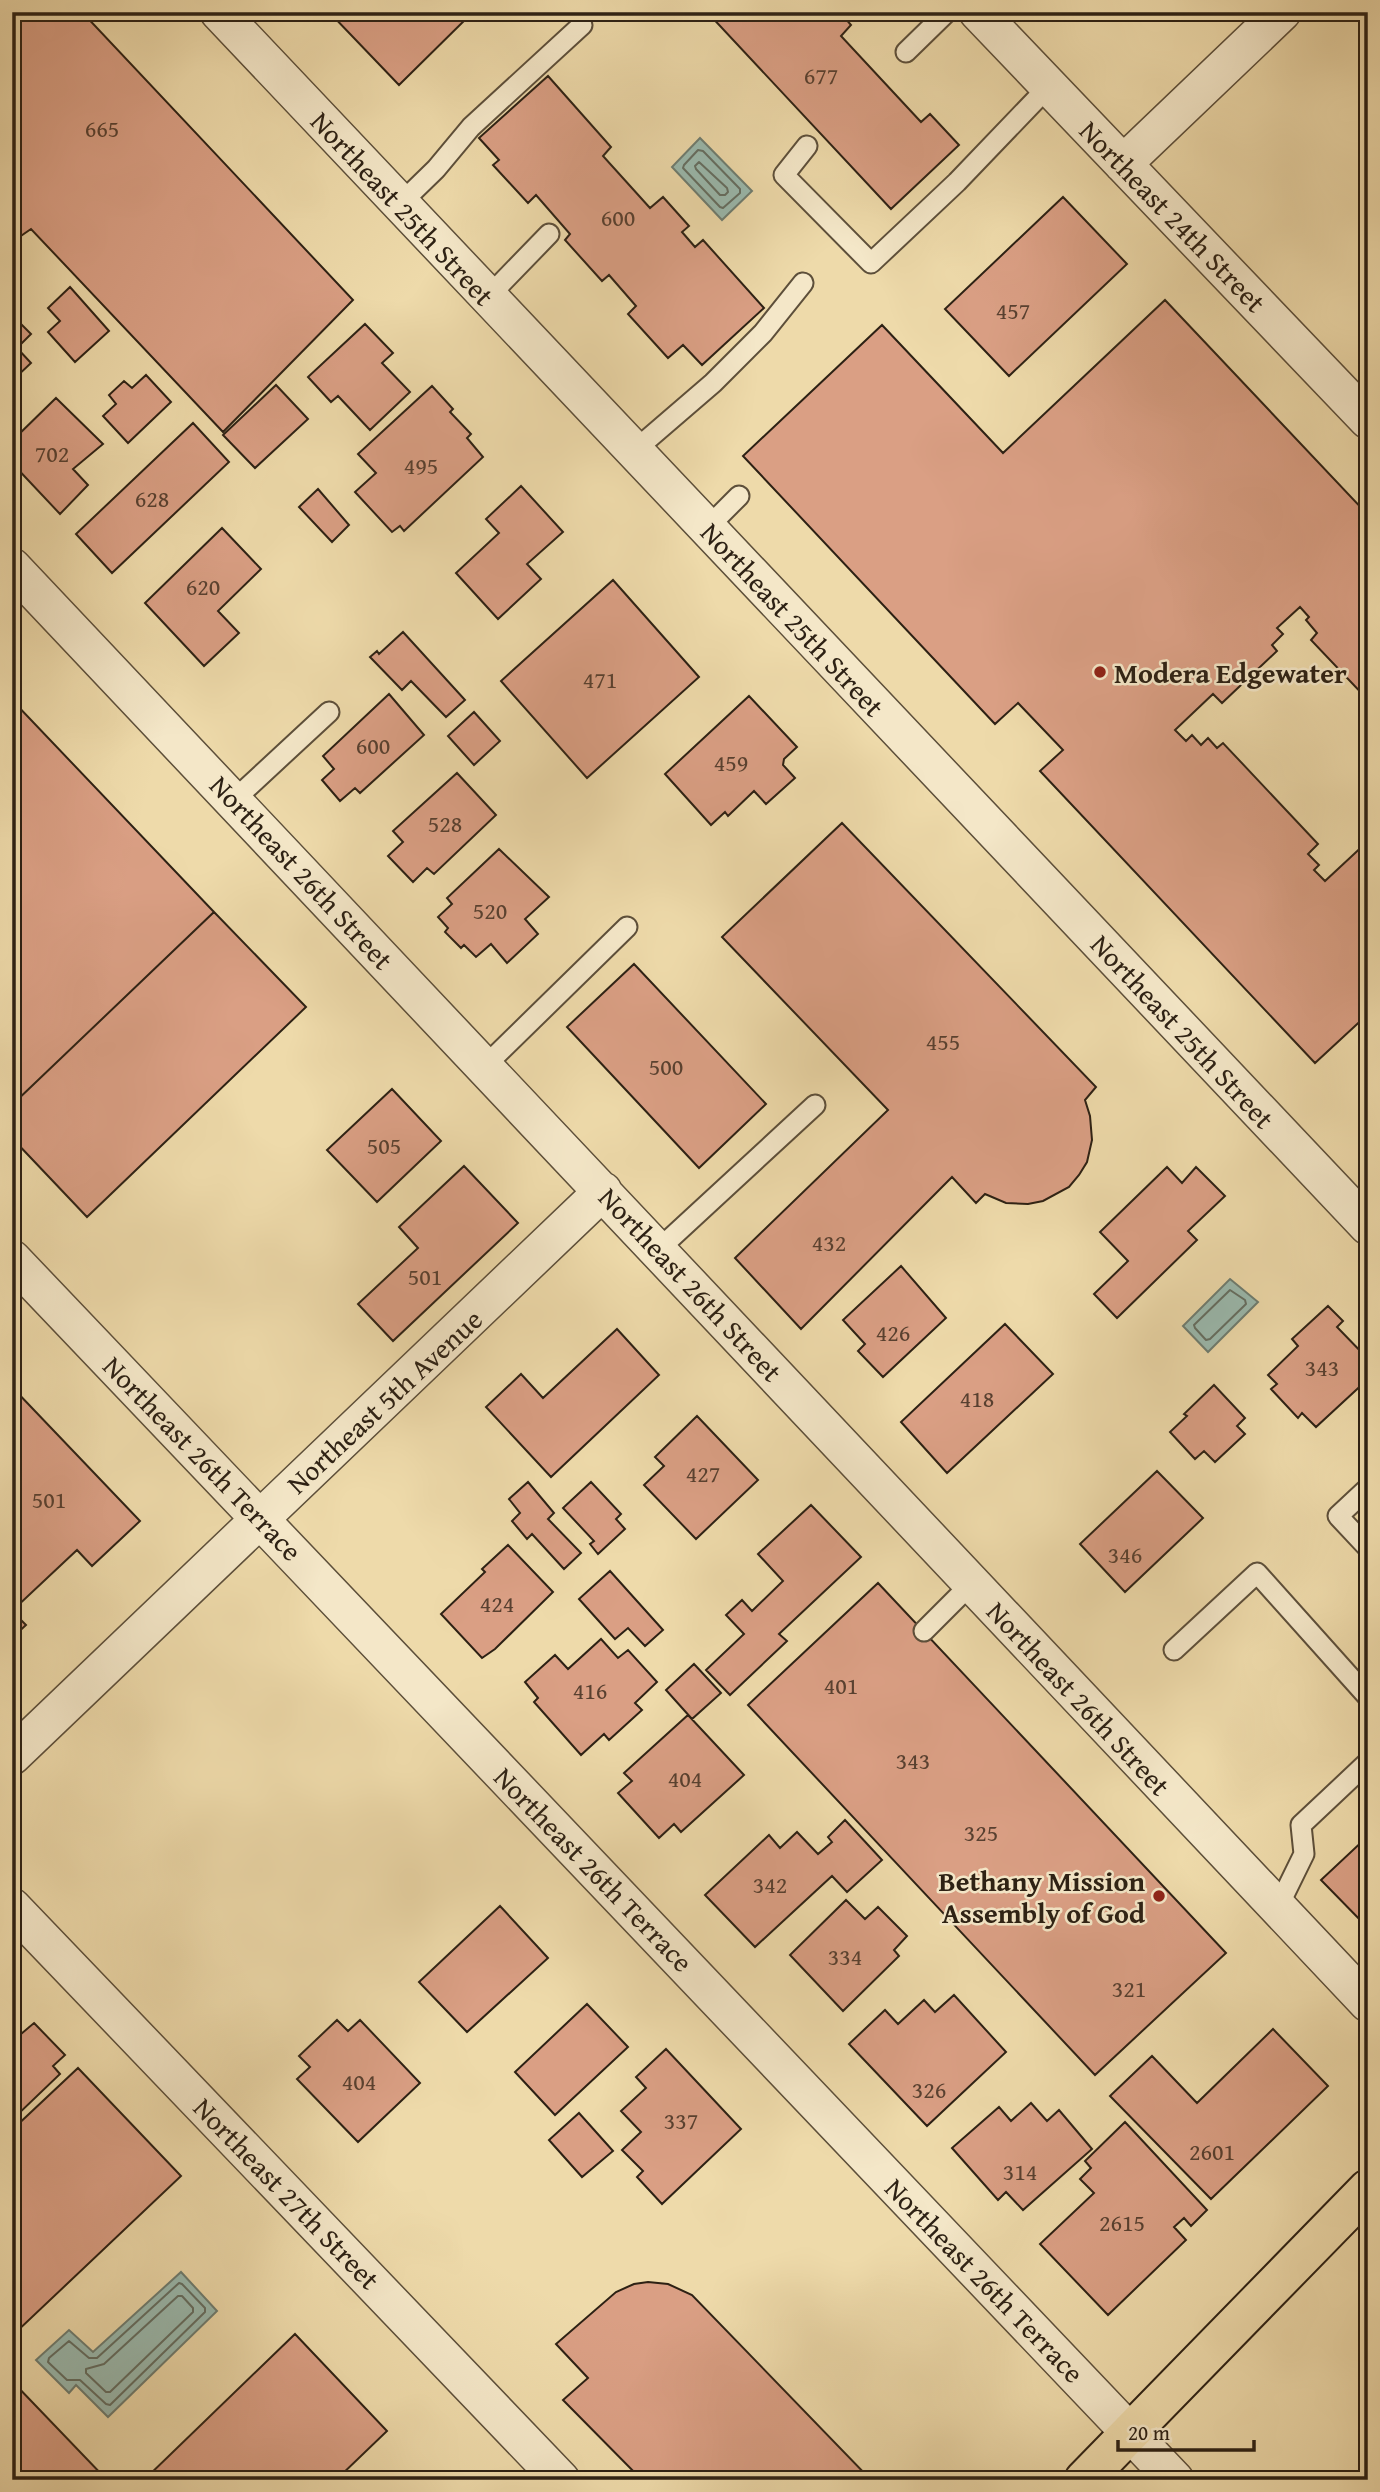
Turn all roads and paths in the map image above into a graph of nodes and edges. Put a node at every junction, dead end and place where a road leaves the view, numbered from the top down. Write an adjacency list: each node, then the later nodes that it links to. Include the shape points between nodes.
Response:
1 (219, 12): 10 (street, Northeast 25th Street)
2 (947, 12): 6 (lane)
3 (978, 12): 7 (street, Northeast 24th Street)
4 (1282, 12): 9 (street)
5 (582, 25): 10 (lane, via 471,127)
6 (906, 52)
7 (1049, 86): 8 (lane, via 957,182 871,262 783,174); 9 (street, Northeast 24th Street)
8 (807, 146)
9 (1123, 164): 14 (street, Northeast 24th Street)
10 (399, 205): 13 (street, Northeast 25th Street)
11 (549, 234): 13 (lane)
12 (803, 283): 15 (lane, via 763,333 713,383)
13 (487, 298): 15 (street, Northeast 25th Street)
14 (1368, 420)
15 (634, 451): 17 (street, Northeast 25th Street)
16 (739, 496): 17 (lane)
17 (708, 528): 25 (street, Northeast 25th Street)
18 (14, 572): 20 (street, Northeast 26th Street)
19 (329, 712): 20 (lane)
20 (233, 800): 22 (street, Northeast 26th Street)
21 (627, 927): 22 (lane)
22 (485, 1066): 24 (street, Northeast 26th Street)
23 (815, 1105): 26 (lane)
24 (603, 1191): 26 (street, Northeast 26th Street); 29 (street, Northeast 5th Avenue)
25 (1368, 1226)
26 (659, 1249): 31 (street, Northeast 26th Street)
27 (12, 1259): 29 (street, Northeast 26th Terrace)
28 (1368, 1488): 30 (lane, via 1338,1516)
29 (261, 1518): 35 (street, Northeast 5th Avenue); 41 (street, Northeast 26th Terrace)
30 (1368, 1549)
31 (972, 1583): 32 (lane); 38 (street, Northeast 26th Street)
32 (925, 1631)
33 (1174, 1650): 34 (lane, via 1257,1573)
34 (1368, 1697)
35 (12, 1756)
36 (1368, 1762): 38 (lane, via 1301,1825 1304,1854)
37 (12, 1907): 42 (street, Northeast 27th Street)
38 (1277, 1909): 39 (street, Northeast 26th Street)
39 (1368, 2003)
40 (1368, 2189): 41 (main road)
41 (1130, 2432): 43 (main road); 44 (street, Northeast 26th Terrace)
42 (561, 2480)
43 (1083, 2480)
44 (1175, 2480)

